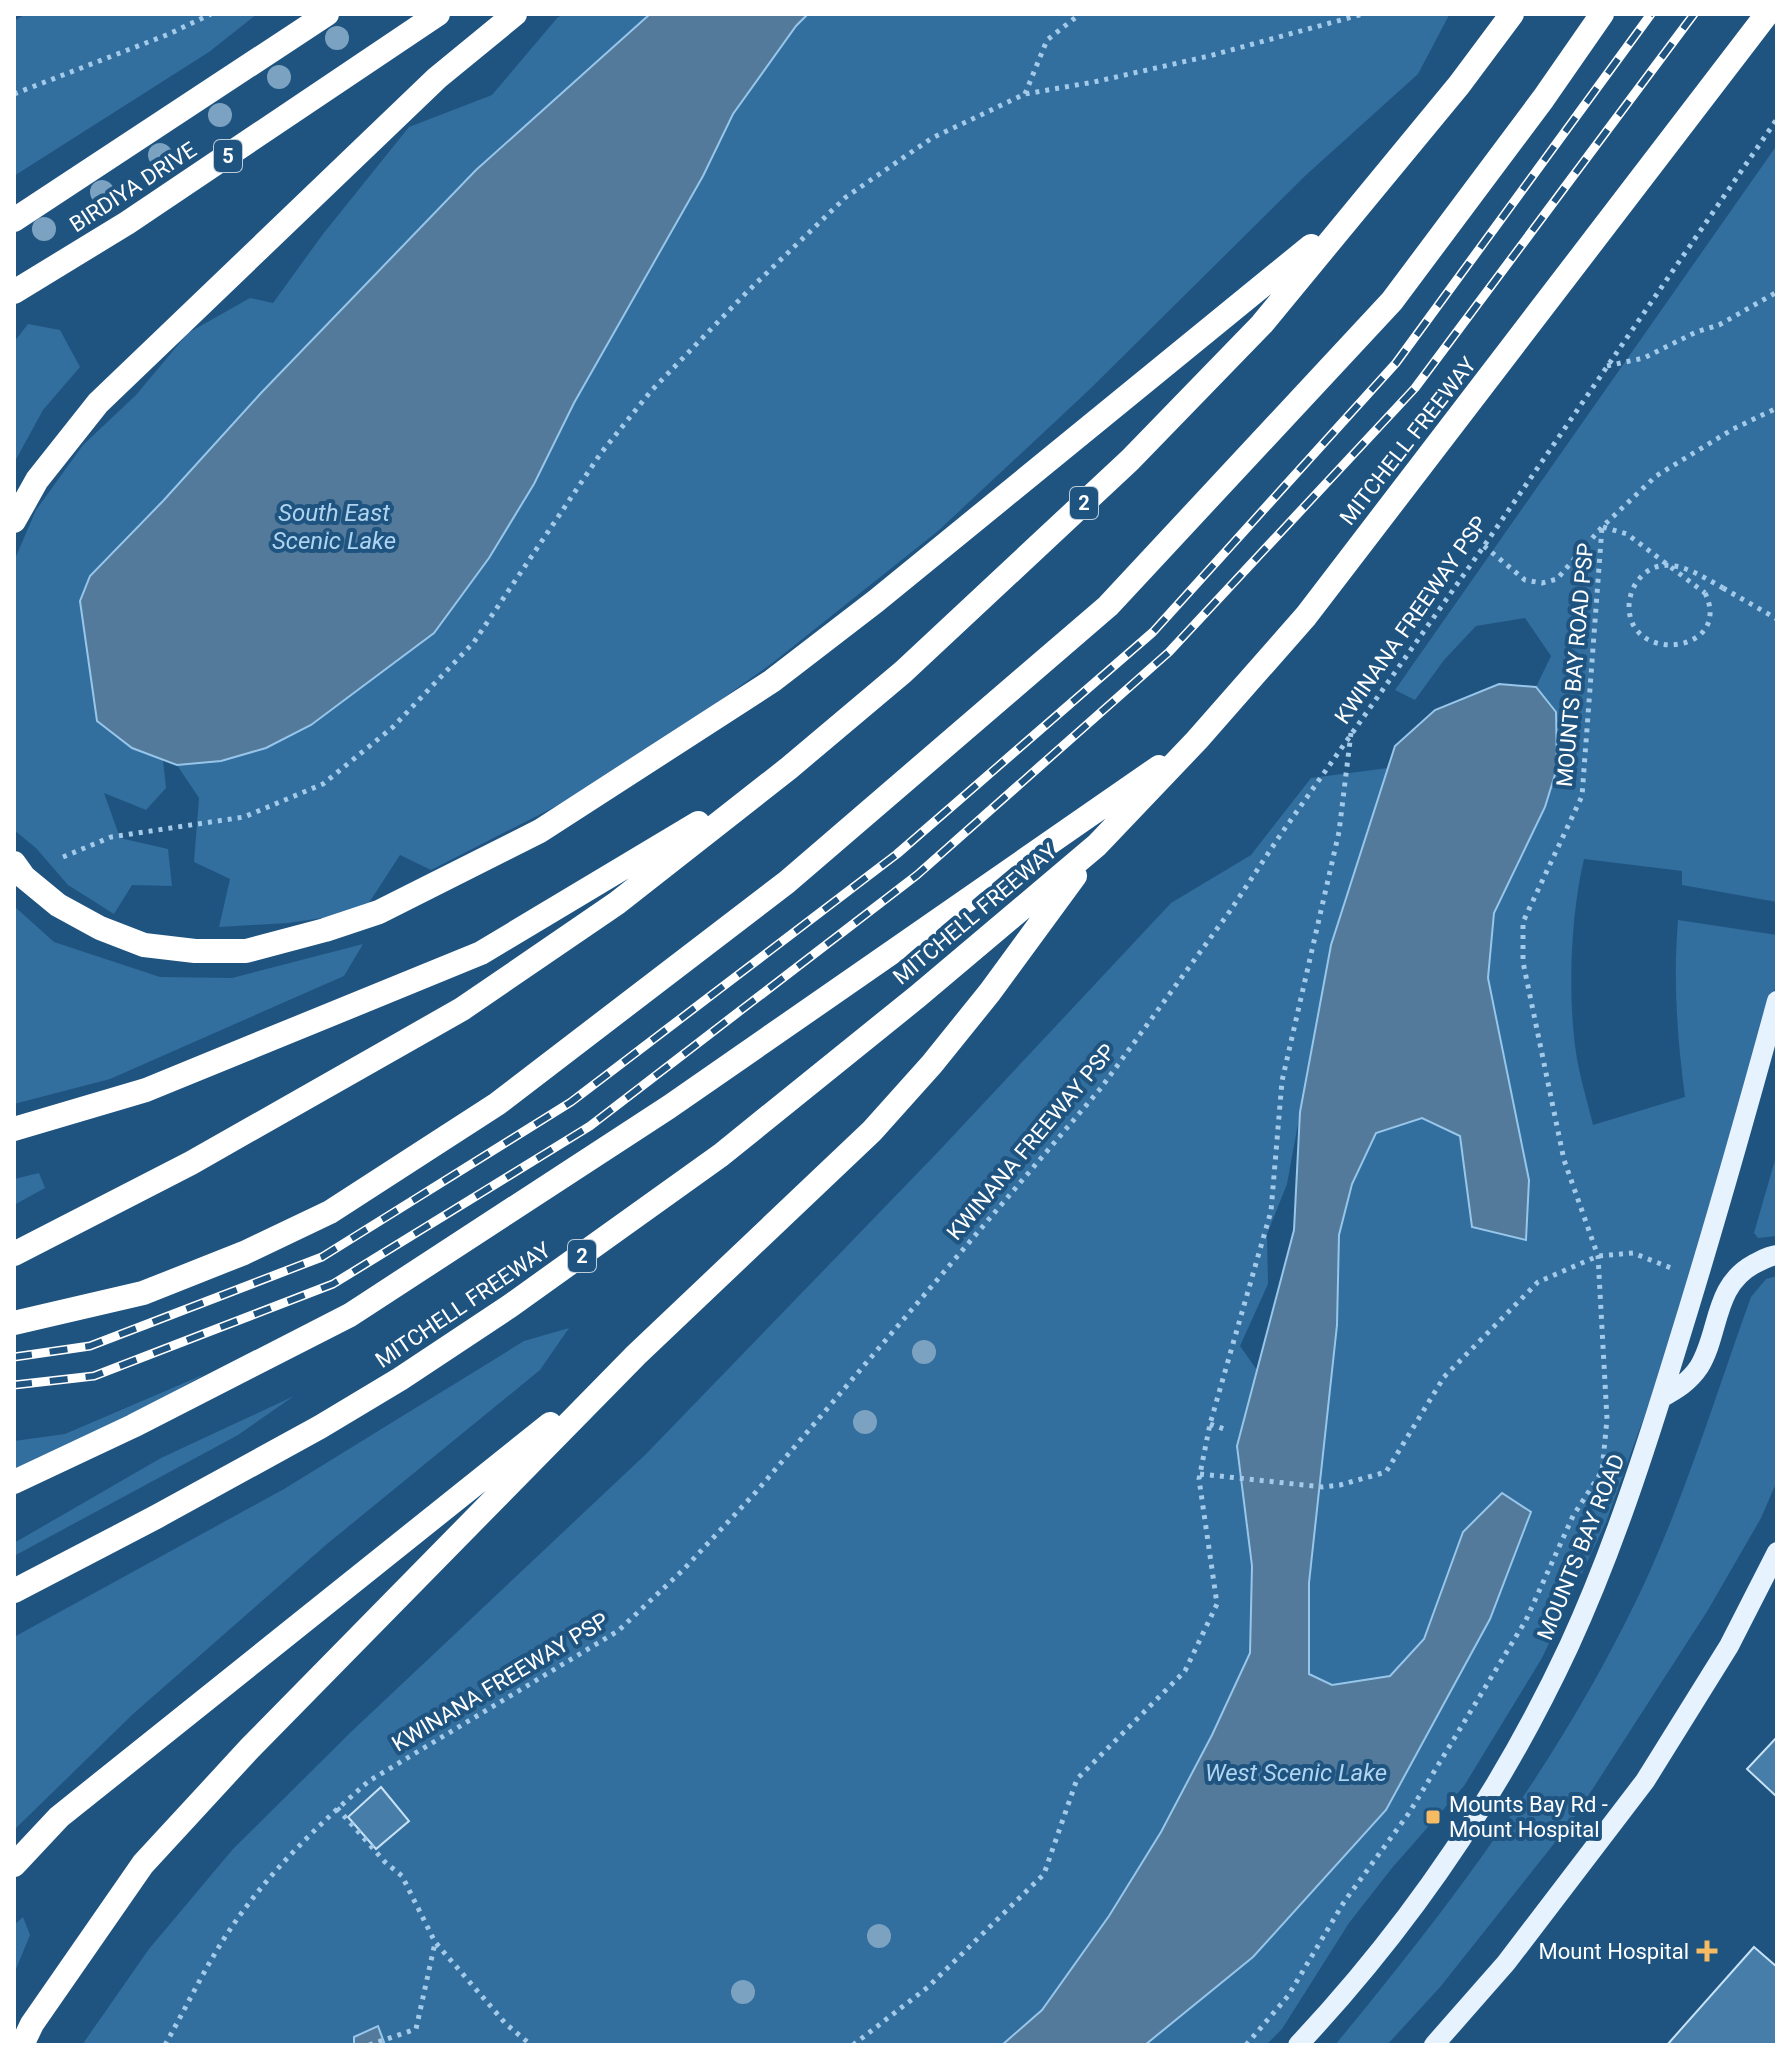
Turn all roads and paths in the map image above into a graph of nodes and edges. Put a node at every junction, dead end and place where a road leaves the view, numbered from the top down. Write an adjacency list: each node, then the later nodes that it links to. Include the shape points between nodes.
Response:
1 (211, 14): 10 (path)
2 (327, 14): 14 (highway, BIRDIYA DRIVE)
3 (438, 14): 15 (highway, BIRDIYA DRIVE / 5, via 127,223)
4 (515, 14): 19 (highway, via 437,78 98,403 37,480)
5 (1080, 14): 11 (path, via 1047,40)
6 (1363, 14): 11 (path, via 1209,56)
7 (1512, 14): 13 (highway, 2)
8 (1602, 14): 35 (highway, via 1392,301 1108,606 787,882 497,1104 330,1212 143,1293)
9 (1761, 24): 24 (highway, MITCHELL FREEWAY / 2, via 1306,616)
10 (14, 94)
11 (1025, 94): 27 (path, via 932,138 846,197 747,292 651,391 601,453 474,642 393,727 323,784 244,817 111,837)
12 (1777, 119): 17 (path, KWINANA FREEWAY PSP)
13 (1354, 212): 25 (highway, 2, via 1262,324 1130,460 903,672); 28 (highway, via 772,681 540,831 379,912 246,951 144,945 58,905)
14 (14, 220)
15 (14, 292)
16 (1777, 292): 17 (path, via 1644,358)
17 (1607, 366): 21 (path, KWINANA FREEWAY PSP)
18 (1777, 408): 20 (path, MOUNTS BAY ROAD PSP, via 1656,476)
19 (14, 521)
20 (1602, 527): 21 (path, via 1557,579 1542,583 1525,580); 22 (path, bridge, via 1635,539 1705,593 1712,605 1698,639 1661,645 1631,621 1629,604 1642,575 1654,568 1670,564); 33 (path, MOUNTS BAY ROAD PSP, via 1582,796 1523,922 1523,962 1564,1160)
21 (1484, 546): 23 (path, KWINANA FREEWAY PSP)
22 (1777, 619)
23 (1351, 732): 38 (path, via 1339,832 1282,1081 1271,1211); 44 (path, KWINANA FREEWAY PSP, via 1101,1088 756,1492 683,1570 618,1631 369,1781)
24 (1197, 740): 26 (highway, MITCHELL FREEWAY / 2); 41 (highway, via 669,1107 350,1315)
25 (789, 768): 30 (highway, via 481,953 146,1090); 31 (highway, 2, via 617,903 462,1009 191,1163)
26 (1097, 845): 36 (highway, via 990,992 872,1131); 43 (highway, MITCHELL FREEWAY / 2, via 721,1155 510,1306 320,1427)
27 (63, 857)
28 (14, 863)
29 (1777, 1001): 34 (main road, MOUNTS BAY ROAD)
30 (14, 1129)
31 (14, 1254)
32 (1777, 1255): 37 (main road, via 1746,1268 1722,1296 1701,1364 1687,1383)
33 (1598, 1256): 34 (path, via 1633,1253); 40 (path, via 1538,1282 1444,1377 1386,1472 1323,1487); 52 (path, MOUNTS BAY ROAD PSP, via 1607,1419 1602,1471 1573,1516 1526,1620 1409,1813 1344,1902 1288,1996)
34 (1698, 1278): 37 (main road, MOUNTS BAY ROAD)
35 (14, 1323)
36 (636, 1355): 45 (highway, via 59,1817); 47 (highway, via 143,1864)
37 (1661, 1398): 53 (main road, MOUNTS BAY ROAD, via 1627,1506 1575,1631 1508,1764 1418,1899)
38 (1210, 1424): 39 (path); 40 (path)
39 (1224, 1429)
40 (1200, 1474): 51 (path, via 1217,1604 1185,1671 1077,1779 1044,1874 928,1987)
41 (14, 1482)
42 (1777, 1552): 54 (main road, via 1729,1646 1645,1781 1506,1963)
43 (14, 1591)
44 (337, 1808): 46 (path, via 402,1876); 48 (path, KWINANA FREEWAY PSP, via 232,1927)
45 (14, 1865)
46 (435, 1942): 49 (path, via 416,2029); 50 (path)
47 (22, 2045)
48 (165, 2045)
49 (369, 2045)
50 (531, 2045)
51 (853, 2045)
52 (1246, 2045)
53 (1298, 2045)
54 (1434, 2045)

